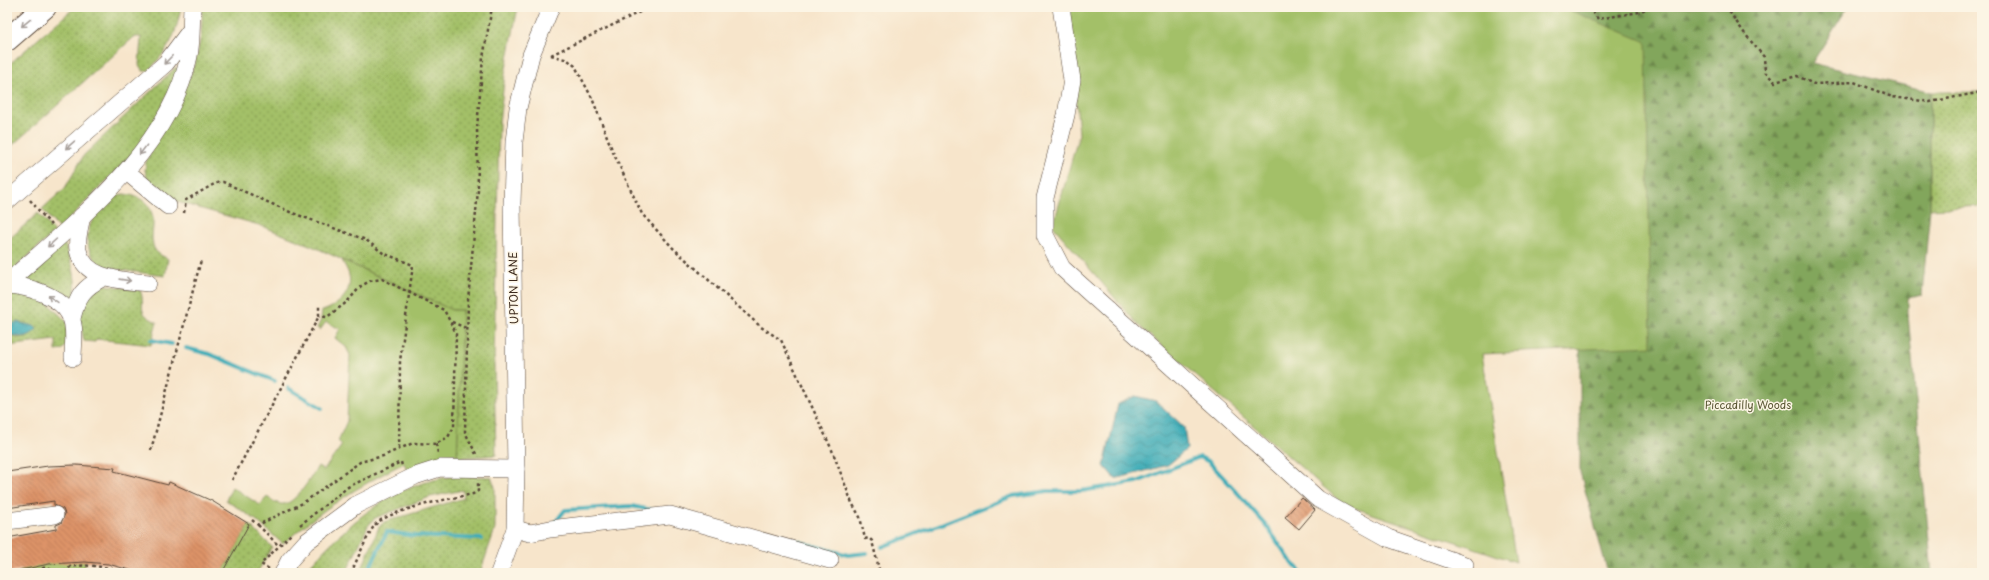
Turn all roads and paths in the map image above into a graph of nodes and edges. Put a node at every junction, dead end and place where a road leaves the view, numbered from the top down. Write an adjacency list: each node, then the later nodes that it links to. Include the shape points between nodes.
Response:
1 (46, 7): 11 (highway, one-way to 11)
2 (192, 7): 10 (street)
3 (492, 7): 29 (path, via 483,58 477,128 478,190 468,300)
4 (551, 7): 12 (street, UPTON LANE)
5 (650, 7): 13 (path)
6 (1061, 7): 45 (street, via 1072,80 1045,198 1045,236 1062,268 1318,499 1388,538)
7 (1589, 7): 8 (path, via 1598,19 1639,12)
8 (1650, 7)
9 (1726, 7): 14 (path, via 1764,57 1765,72 1775,82 1797,76 1814,84 1854,82 1892,97 1930,102)
10 (191, 29): 15 (street, one-way to 15, via 189,54 177,92 150,141); 16 (street, one-way to 16, via 166,63)
11 (7, 40)
12 (531, 55): 13 (path); 36 (street, UPTON LANE, via 518,108 513,165)
13 (551, 55): 53 (path, via 568,60 575,66 592,98 613,152 642,214 673,248 761,327 780,340 832,450 860,517 865,539 869,538 872,541)
14 (1982, 92)
15 (127, 172): 17 (street); 19 (street)
16 (7, 200)
17 (168, 206)
18 (184, 213): 24 (path, via 186,200 216,183 223,182 290,212 366,240 383,253 413,265)
19 (82, 216): 21 (street, via 78,250 88,269); 23 (street, one-way to 23)
20 (201, 260): 33 (path)
21 (104, 277): 22 (street, one-way to 22); 27 (street, via 83,290 76,301)
22 (148, 283)
23 (7, 284): 27 (street, one-way to 23, via 62,306 42,292)
24 (410, 292): 26 (path, via 382,279 370,281 361,286 347,302 328,317); 28 (path, via 444,310); 34 (path, via 400,361)
25 (319, 305): 26 (path)
26 (319, 316): 37 (path)
27 (72, 318): 30 (street)
28 (452, 322): 29 (path); 34 (path, via 456,333 454,427 448,437 436,444 414,443)
29 (468, 329): 35 (path, via 465,432 478,456)
30 (73, 358)
31 (7, 362): 32 (path)
32 (12, 364)
33 (151, 450)
34 (400, 450): 41 (path, via 360,462 303,503)
35 (478, 467): 36 (street); 50 (street, via 434,469 374,495 299,548); 51 (path, via 478,491 473,494 430,503 385,518 375,525)
36 (516, 469): 42 (street, UPTON LANE)
37 (232, 480)
38 (55, 515): 40 (street)
39 (252, 520): 41 (path)
40 (7, 522)
41 (258, 525): 43 (path)
42 (515, 529): 44 (street, via 530,532 670,515); 52 (street, UPTON LANE)
43 (278, 545)
44 (830, 560)
45 (1465, 565)
46 (53, 572): 47 (path); 48 (path, via 46,568 40,569)
47 (66, 572): 49 (path, via 70,567 84,566 119,569)
48 (38, 573)
49 (129, 573)
50 (282, 573)
51 (351, 573)
52 (499, 573)
53 (880, 573)

